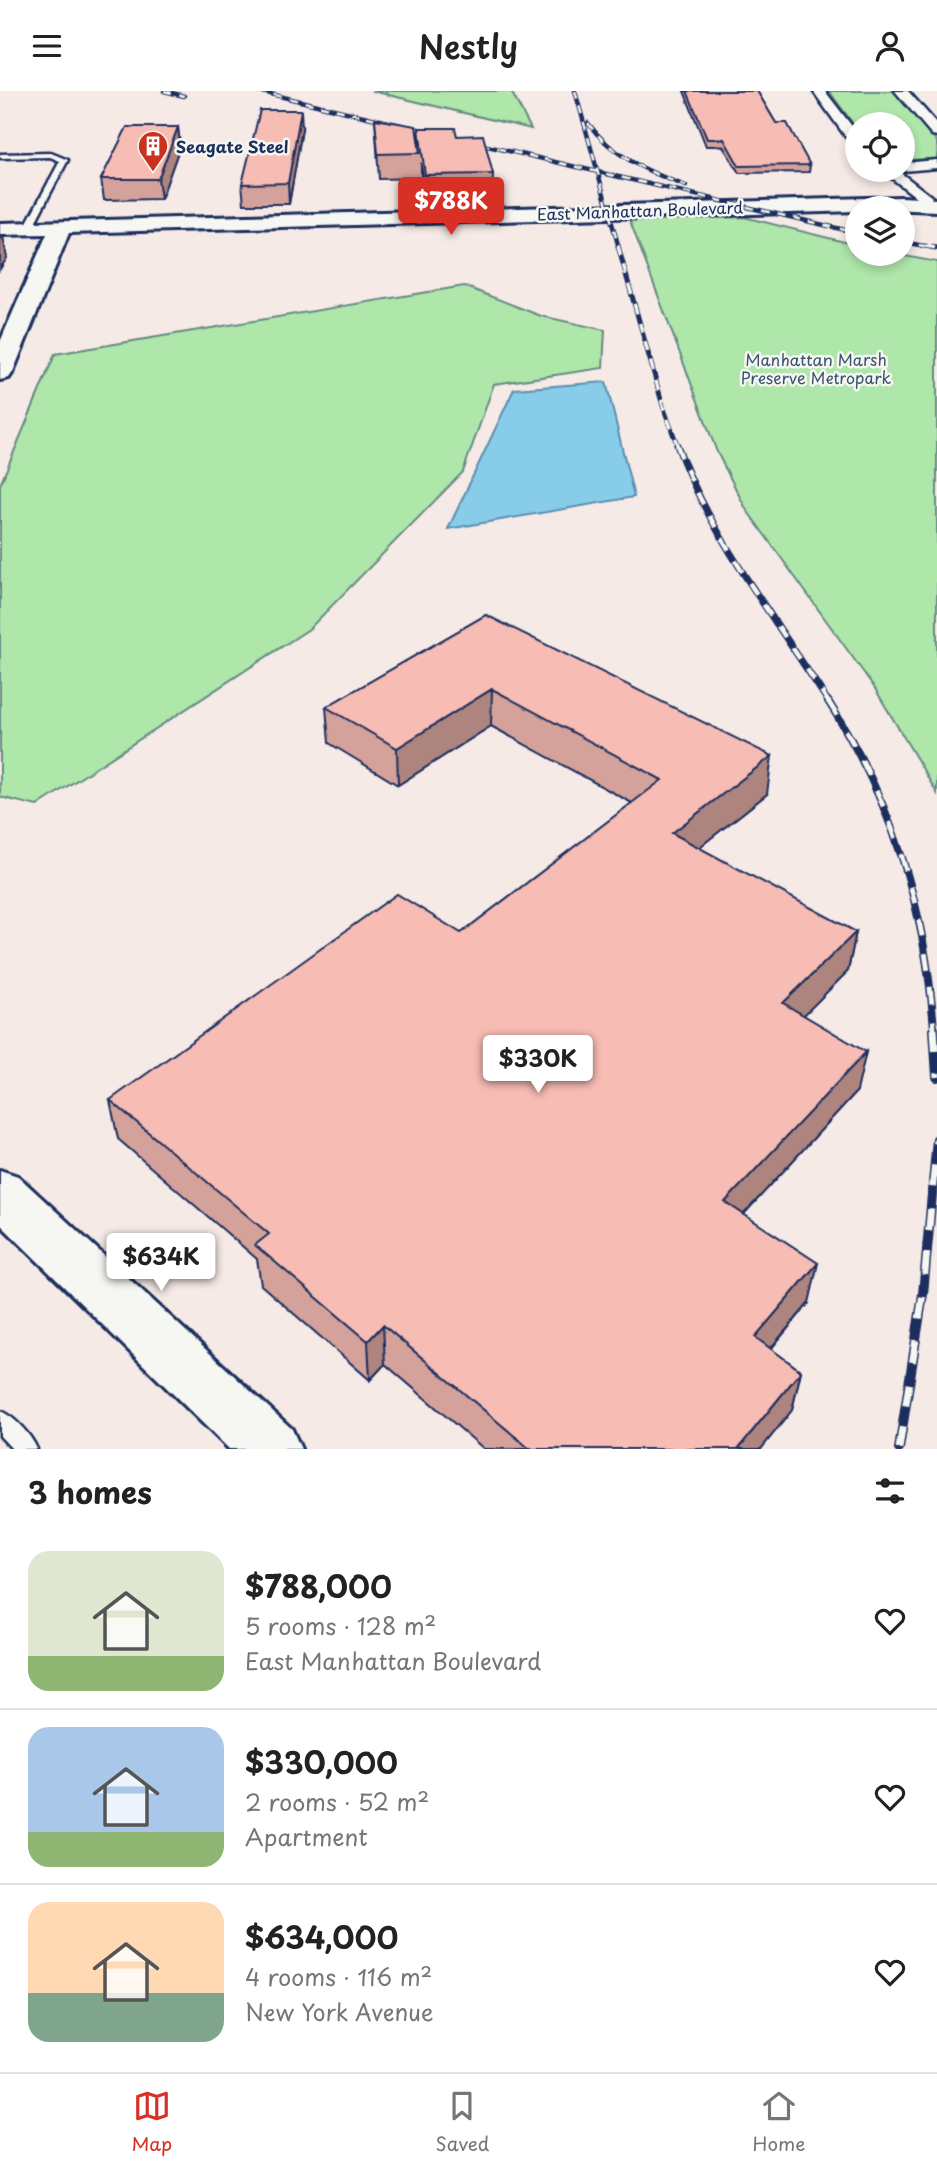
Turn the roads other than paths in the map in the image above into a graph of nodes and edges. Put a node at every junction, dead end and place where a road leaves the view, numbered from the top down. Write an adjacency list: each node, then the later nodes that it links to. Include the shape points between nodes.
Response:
1 (819, 91): 3 (street)
2 (901, 91): 4 (street)
3 (845, 126)
4 (937, 132)
5 (0, 156): 11 (lane, via 51,155 64,160)
6 (937, 164): 7 (street)
7 (915, 166)
8 (905, 182): 9 (street)
9 (933, 201): 10 (street, East Manhattan Boulevard)
10 (61, 227): 11 (street, East Manhattan Boulevard); 13 (street)
11 (28, 228): 12 (street, East Manhattan Boulevard)
12 (0, 229)
13 (0, 372)
14 (0, 1191): 17 (street)
15 (0, 1421): 16 (lane)
16 (26, 1449)
17 (271, 1449)

